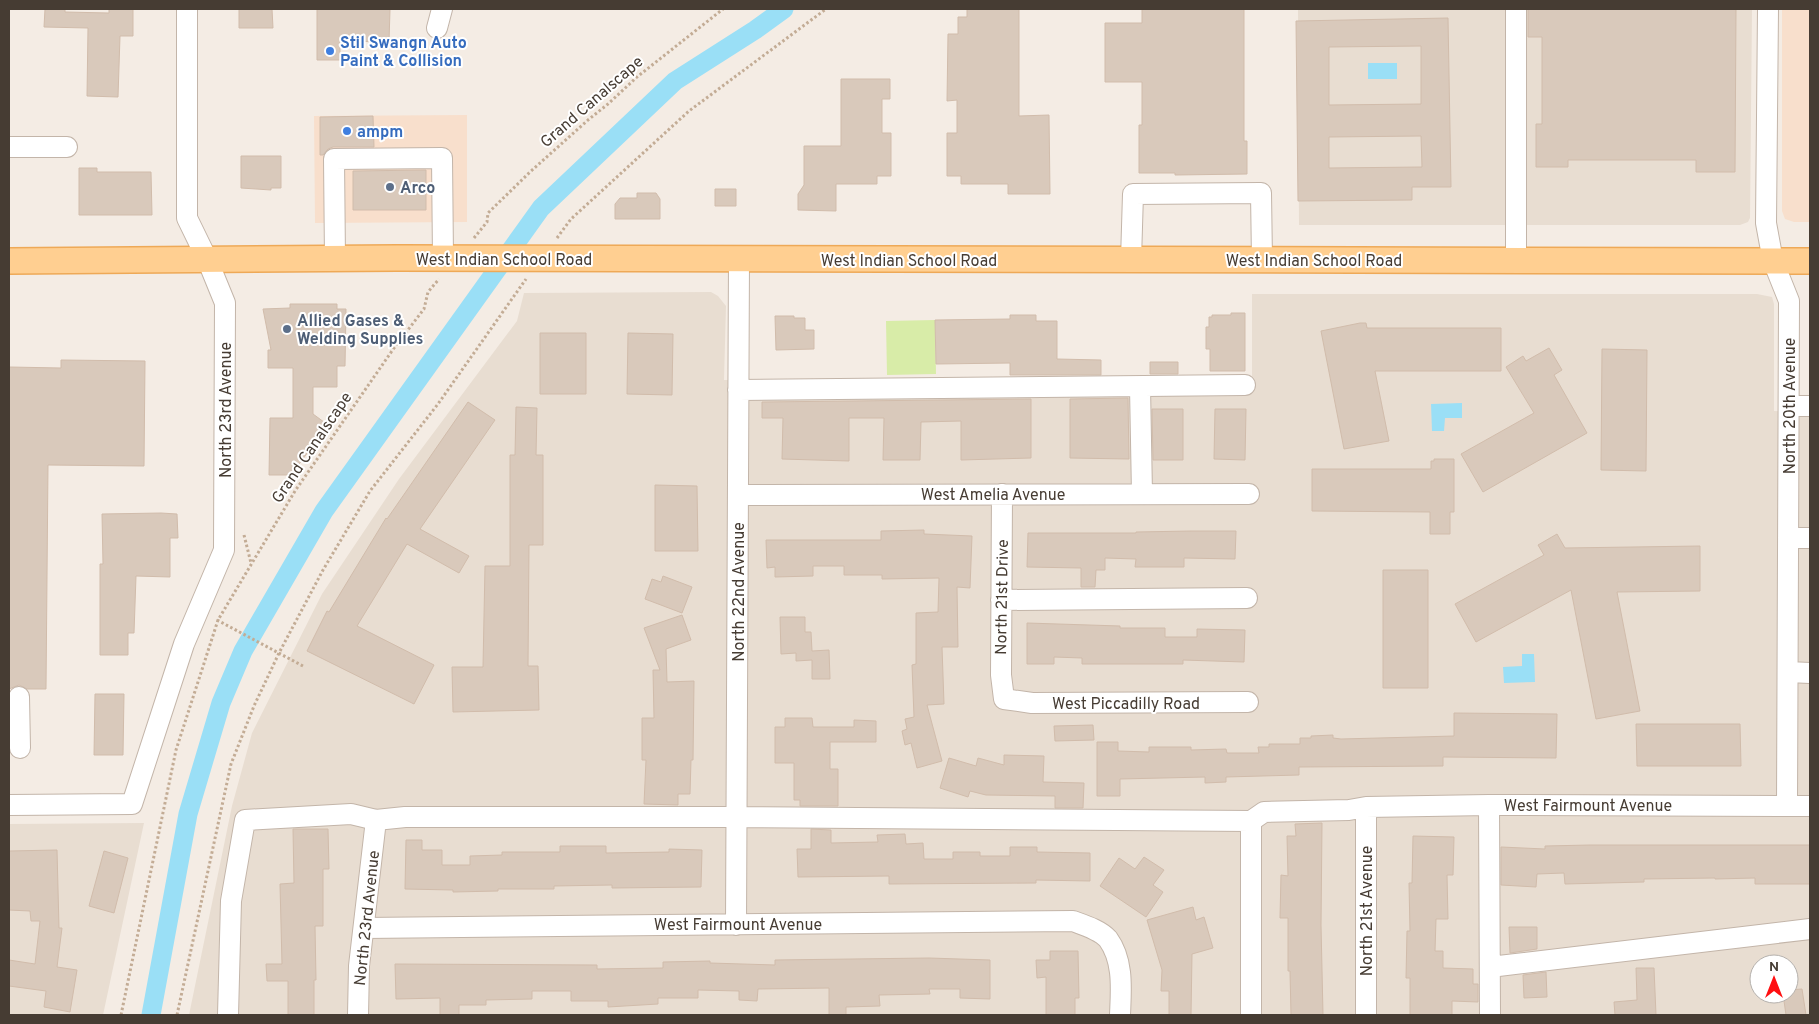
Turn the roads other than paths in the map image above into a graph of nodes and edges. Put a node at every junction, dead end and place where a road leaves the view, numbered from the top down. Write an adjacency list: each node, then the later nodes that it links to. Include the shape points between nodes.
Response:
1 (187, 9): 9 (street, North 23rd Avenue, via 187,218)
2 (442, 9): 5 (street)
3 (1516, 9): 14 (street)
4 (1768, 9): 15 (street, North 20th Avenue, via 1766,223)
5 (437, 28)
6 (9, 147): 7 (street)
7 (67, 147)
8 (443, 258): 10 (main road, West Indian School Road); 10 (street, via 442,158 432,158 334,159); 11 (main road, West Indian School Road)
9 (207, 259): 10 (main road, West Indian School Road); 17 (main road, West Indian School Road); 37 (street, North 23rd Avenue, via 225,303 224,550 184,644 132,804)
10 (335, 259)
11 (738, 259): 12 (main road, West Indian School Road); 20 (street, North 22nd Avenue)
12 (1131, 260): 13 (main road, West Indian School Road); 13 (street, via 1133,194 1261,193)
13 (1262, 260): 14 (main road, West Indian School Road)
14 (1516, 260): 15 (main road, West Indian School Road)
15 (1773, 260): 16 (main road, West Indian School Road); 21 (street, North 20th Avenue, via 1789,301)
16 (1810, 260)
17 (9, 261)
18 (1245, 385): 19 (street)
19 (1140, 387): 20 (street); 24 (street)
20 (738, 390): 26 (street, North 22nd Avenue)
21 (1789, 406): 22 (street); 27 (street, North 20th Avenue)
22 (1810, 406)
23 (1002, 494): 24 (street, West Amelia Avenue); 26 (street, West Amelia Avenue); 30 (street, North 21st Drive)
24 (1142, 494): 25 (street, West Amelia Avenue)
25 (1249, 494)
26 (738, 495): 42 (street, North 22nd Avenue)
27 (1788, 538): 28 (street); 31 (street, North 20th Avenue)
28 (1810, 538)
29 (1247, 598): 30 (street)
30 (1001, 600): 34 (street, North 21st Drive)
31 (1788, 672): 32 (street); 39 (street, North 20th Avenue)
32 (1810, 672)
33 (19, 697): 36 (street)
34 (1004, 699): 35 (street, West Piccadilly Road, via 1032,703)
35 (1248, 702)
36 (20, 748)
37 (9, 805)
38 (1489, 805): 39 (street, West Fairmount Avenue); 41 (street, West Fairmount Avenue); 48 (street)
39 (1787, 806): 40 (street, West Fairmount Avenue)
40 (1810, 806)
41 (1366, 807): 44 (street, West Fairmount Avenue, via 1264,812); 53 (street, North 21st Avenue)
42 (738, 817): 43 (street, via 404,817); 44 (street); 45 (street, North 22nd Avenue)
43 (376, 820): 46 (street, North 23rd Avenue); 49 (street, via 351,814 244,820 231,901)
44 (1251, 821): 52 (street)
45 (736, 925): 46 (street, West Fairmount Avenue); 51 (street, West Fairmount Avenue, via 1073,921 1090,927 1107,939 1121,975)
46 (364, 928): 50 (street, North 23rd Avenue)
47 (1810, 928): 48 (street)
48 (1490, 967): 54 (street)
49 (228, 1015)
50 (358, 1015)
51 (1120, 1015)
52 (1251, 1015)
53 (1366, 1015)
54 (1490, 1015)

